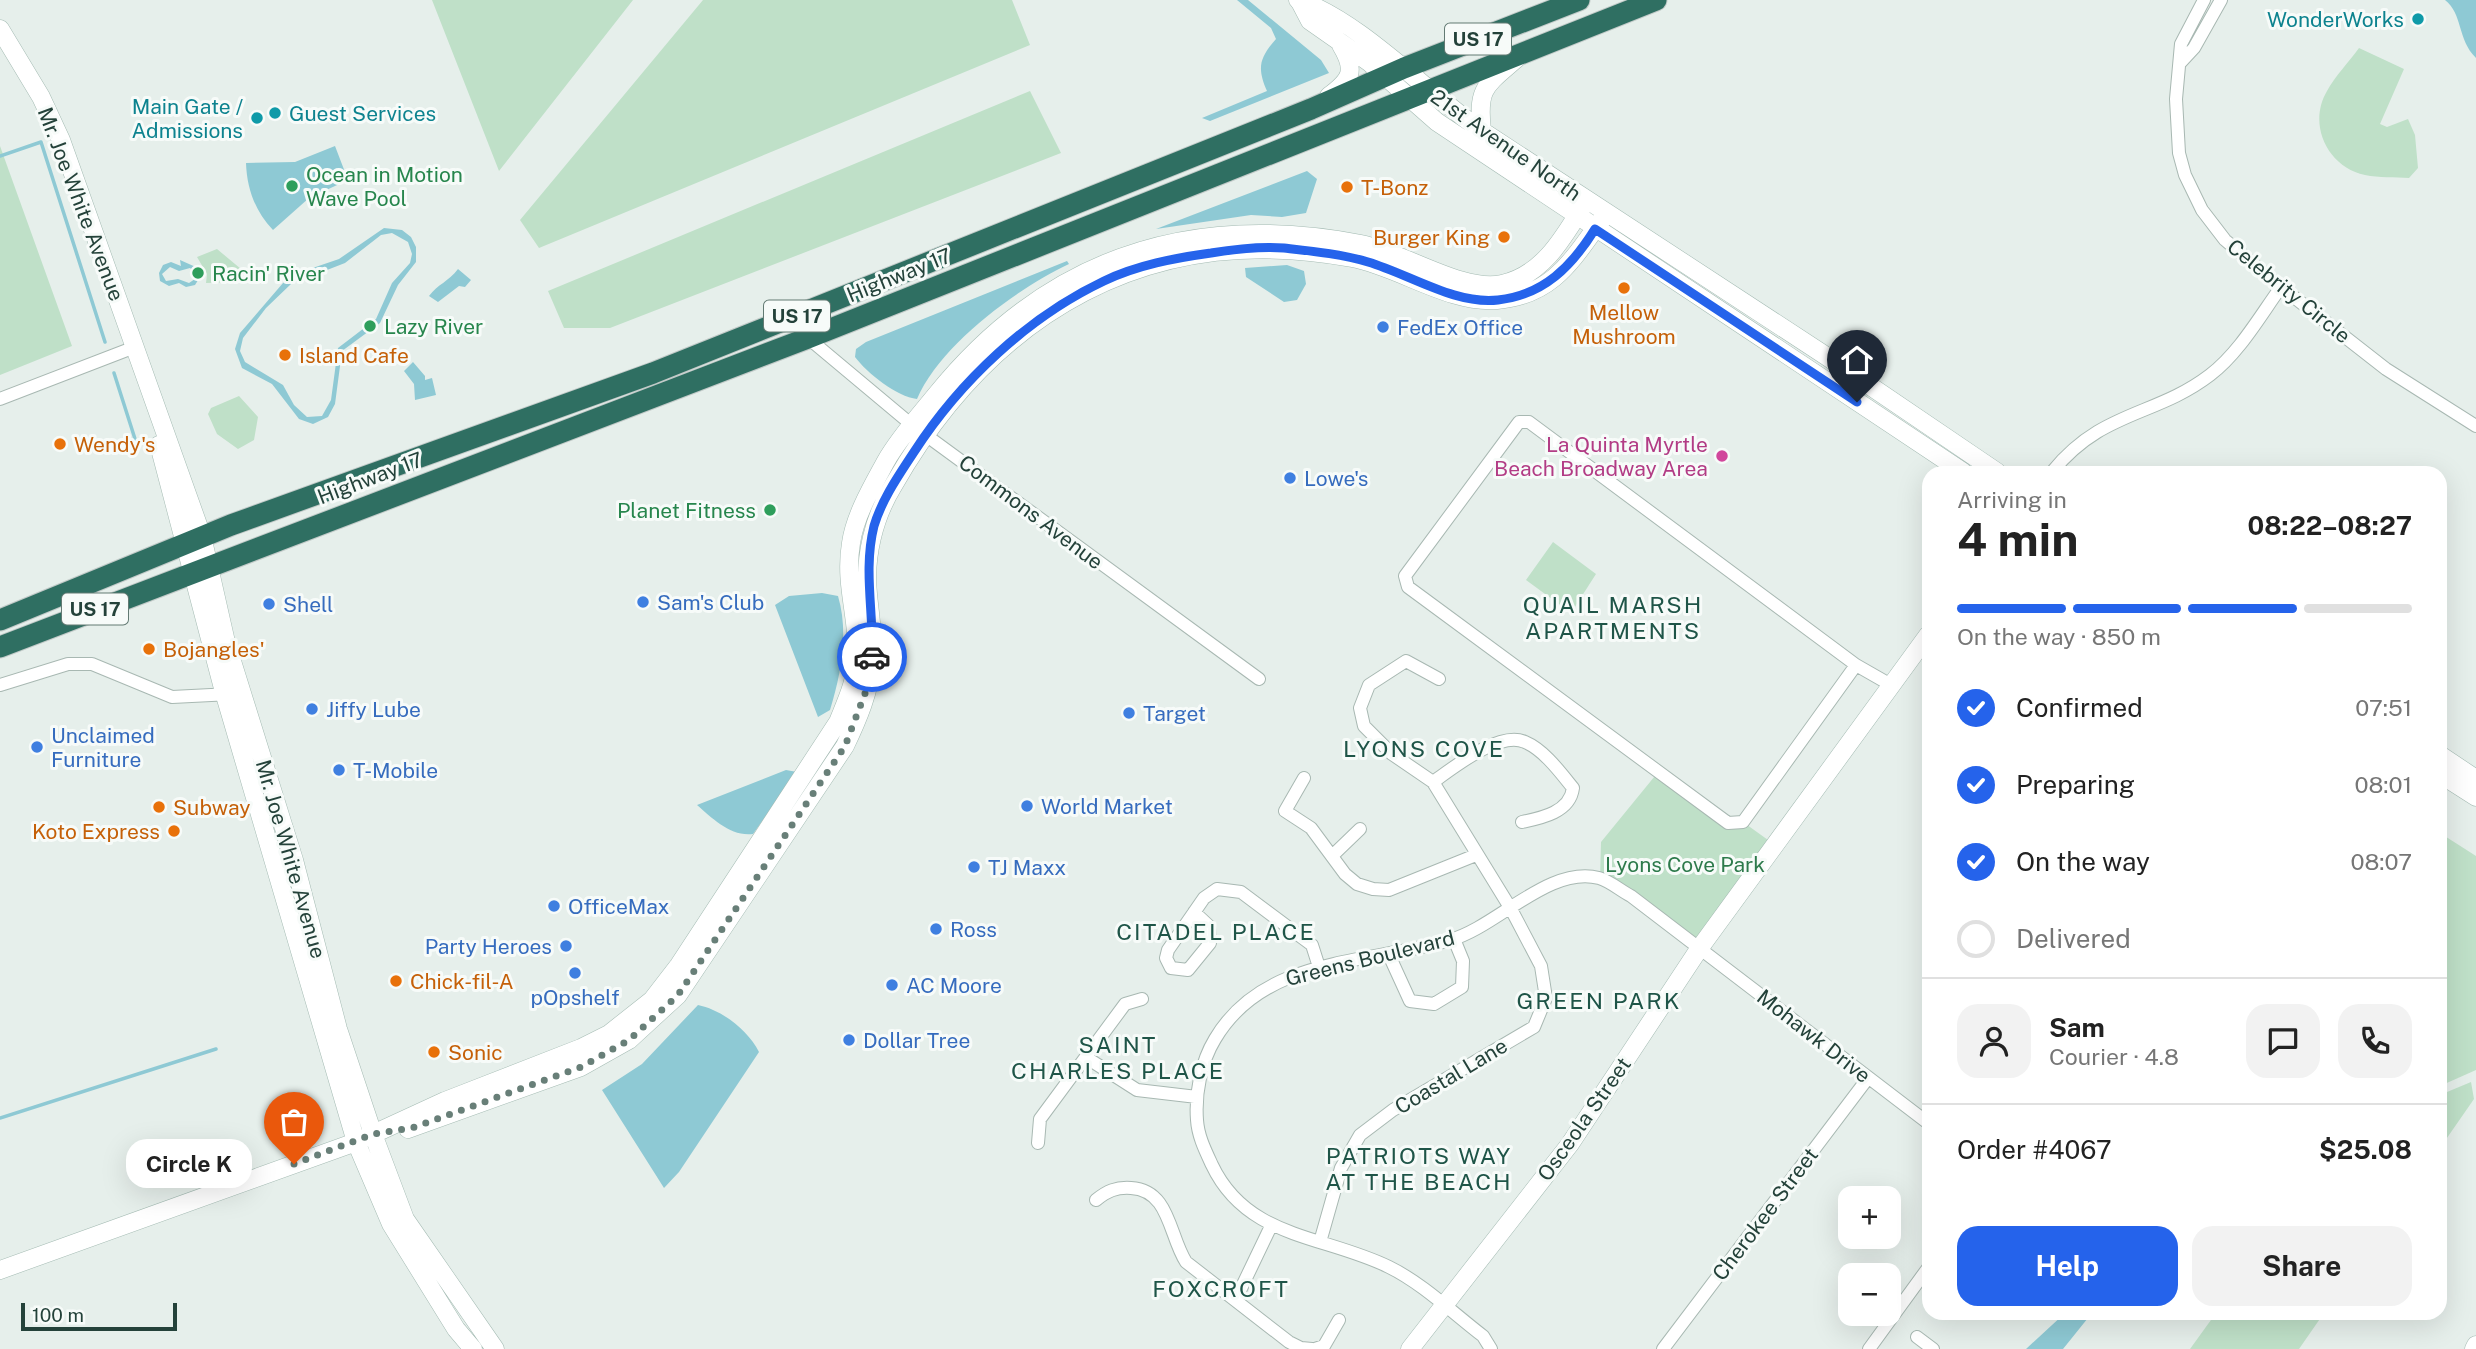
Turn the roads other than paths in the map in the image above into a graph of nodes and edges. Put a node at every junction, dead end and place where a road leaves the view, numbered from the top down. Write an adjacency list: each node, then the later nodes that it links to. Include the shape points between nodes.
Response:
1 (1298, 0): 7 (street, 21st Avenue North, via 1310,21); 10 (street, 21st Avenue North, via 1317,6)
2 (1579, 0): 10 (highway, Highway 17 / US 17)
3 (1656, 0): 8 (highway, Highway 17 / US 17)
4 (2204, 0): 9 (street, Celebrity Circle, via 2181,44)
5 (2221, 0): 9 (street)
6 (0, 29): 19 (street, Mr. Joe White Avenue, via 52,119)
7 (1338, 39): 10 (street, 21st Avenue North); 12 (street, via 1349,58 1349,80)
8 (1524, 51): 11 (highway, Highway 17 / US 17); 13 (street, via 1485,84 1479,97)
9 (2181, 62): 17 (street, Celebrity Circle, via 2176,126 2179,153 2194,197 2225,240)
10 (1394, 72): 11 (street, 21st Avenue North); 12 (highway, Highway 17 / US 17)
11 (1418, 93): 13 (street, 21st Avenue North); 14 (street, 21st Avenue North, via 1437,122); 18 (highway, Highway 17 / US 17)
12 (1311, 109): 26 (highway, Highway 17 / US 17)
13 (1482, 131): 14 (street, 21st Avenue North)
14 (1582, 208): 15 (street, 21st Avenue North); 16 (street, 21st Avenue North); 22 (street, via 1535,270 1519,279 1485,286 1469,284 1377,247 1288,234 1185,239 1100,265 1061,283 1003,324 958,367)
15 (1606, 214): 16 (street); 24 (street, 21st Avenue North)
16 (1595, 229): 22 (street, via 1577,257 1542,288 1497,300 1458,298 1365,261 1283,248 1240,248 1141,266 1104,281 1041,318); 23 (street, 21st Avenue North)
17 (2281, 287): 21 (street, Celebrity Circle, via 2386,369); 25 (street, via 2211,374 2102,427)
18 (808, 338): 22 (street, Commons Avenue); 26 (highway, Highway 17 / US 17)
19 (135, 347): 20 (street); 26 (street, Mr. Joe White Avenue)
20 (0, 398)
21 (2476, 426)
22 (919, 429): 32 (street, Commons Avenue); 58 (street, via 887,460 851,540 849,597 857,659 838,722 652,1000 610,1034 581,1048)
23 (1954, 466)
24 (1988, 466)
25 (2058, 466)
26 (195, 555): 27 (highway, Highway 17 / US 17); 29 (highway, Highway 17 / US 17); 35 (street, Mr. Joe White Avenue); 36 (street, Mr. Joe White Avenue)
27 (0, 620)
28 (1922, 643): 34 (street)
29 (0, 646)
30 (1856, 665): 30 (street, via 1529,422 1519,422 1405,576 1408,587 1728,823 1743,822); 34 (street)
31 (1439, 678): 41 (street, via 1406,661 1369,685 1360,708 1364,726 1392,754)
32 (1259, 679)
33 (0, 685): 35 (street, via 68,664 92,664 172,697)
34 (1891, 685): 50 (street)
35 (224, 692): 36 (street); 59 (street, Mr. Joe White Avenue)
36 (243, 696): 58 (street, Mr. Joe White Avenue, via 294,860 338,1029)
37 (2447, 760): 40 (street)
38 (1304, 778): 46 (street, via 1285,811 1311,828)
39 (2447, 778): 42 (street)
40 (2476, 779)
41 (1433, 782): 43 (street, via 1467,757 1503,741 1524,741 1573,788 1559,810); 45 (street, Coastal Lane)
42 (2476, 797)
43 (1522, 822)
44 (1360, 829): 46 (street)
45 (1476, 855): 46 (street, via 1389,890 1357,884); 47 (street, Coastal Lane)
46 (1332, 856)
47 (1511, 909): 49 (street, Greens Boulevard); 50 (street, Greens Boulevard, via 1552,882 1600,878 1632,896); 63 (street, Coastal Lane, via 1541,966 1546,998 1534,1027 1393,1110 1360,1135 1341,1168)
48 (1195, 912): 48 (street, via 1209,926 1210,943 1188,970 1171,968 1168,950); 52 (street, via 1217,889 1241,892 1312,945)
49 (1454, 939): 51 (street, Greens Boulevard); 51 (street, via 1463,961 1462,987 1434,1004 1410,1001)
50 (1699, 949): 55 (street, Mohawk Drive); 67 (street, Osceola Street, via 1570,1144)
51 (1389, 955): 52 (street, Greens Boulevard)
52 (1319, 967): 56 (street, Greens Boulevard, via 1274,982 1237,1007 1207,1052)
53 (1142, 999): 54 (street, via 1125,1004)
54 (1087, 1058): 56 (street, via 1137,1090); 60 (street, via 1040,1119)
55 (1868, 1078): 57 (street, Mohawk Drive); 75 (street, Cherokee Street)
56 (1197, 1097): 62 (street, Greens Boulevard, via 1202,1144 1219,1181 1239,1205)
57 (1922, 1118)
58 (373, 1134): 59 (street); 71 (street, Mr. Joe White Avenue, via 405,1219)
59 (356, 1142): 64 (street); 70 (street, Mr. Joe White Avenue, via 391,1224)
60 (1038, 1143)
61 (1096, 1200): 66 (street, via 1118,1188 1146,1190 1162,1203 1186,1262)
62 (1271, 1226): 63 (street, Greens Boulevard); 66 (street)
63 (1320, 1242): 67 (street, Greens Boulevard, via 1392,1268)
64 (0, 1270)
65 (1922, 1276): 76 (street)
66 (1236, 1299): 72 (street, via 1289,1342)
67 (1442, 1304): 73 (street, Osceola Street); 74 (street, Greens Boulevard, via 1483,1336)
68 (1339, 1320): 72 (street, via 1324,1346)
69 (1917, 1337): 77 (street)
70 (473, 1349)
71 (495, 1349)
72 (1314, 1349)
73 (1410, 1349)
74 (1491, 1349)
75 (1663, 1349)
76 (1869, 1349)
77 (1933, 1349)

